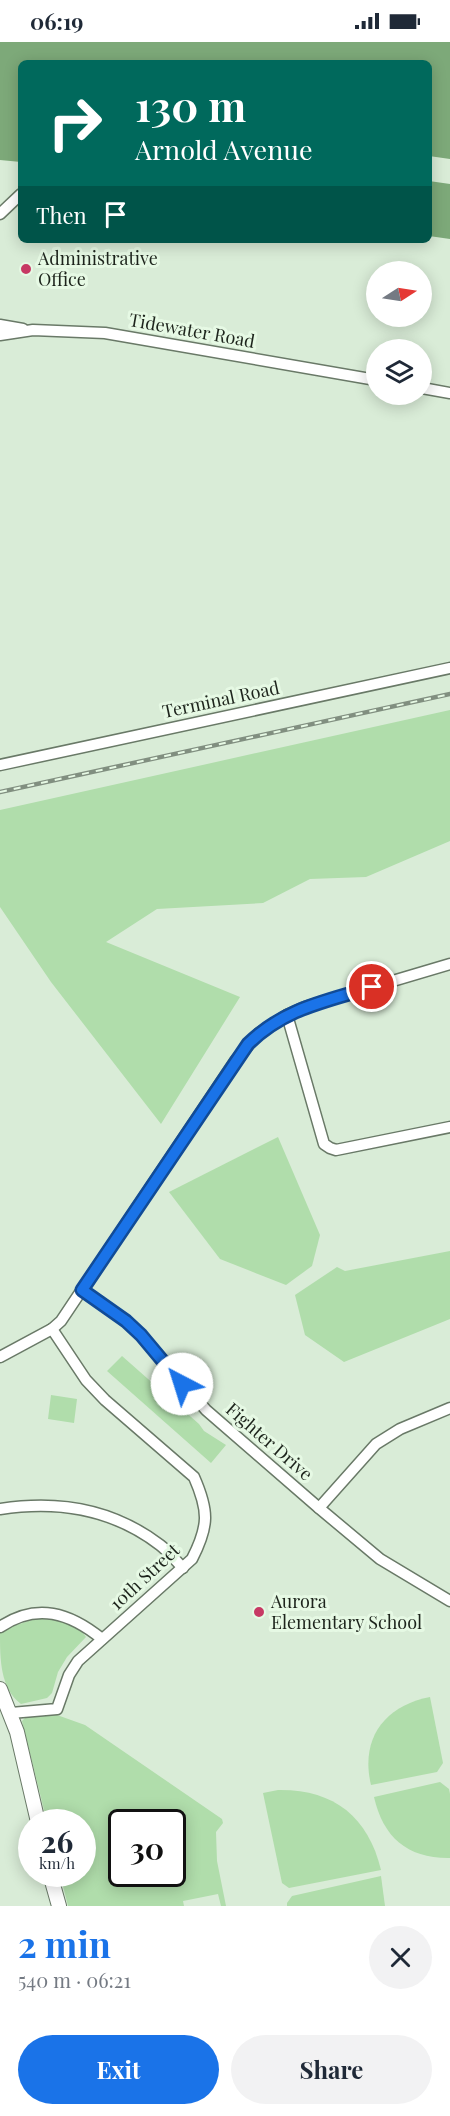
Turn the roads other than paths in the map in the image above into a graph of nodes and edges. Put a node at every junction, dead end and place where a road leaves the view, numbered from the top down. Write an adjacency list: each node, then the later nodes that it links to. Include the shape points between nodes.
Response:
1 (18, 197): 2 (street)
2 (0, 214)
3 (0, 324): 4 (street)
4 (33, 330): 5 (street, Tidewater Road); 6 (street, Tidewater Road, via 105,333)
5 (0, 335)
6 (366, 378)
7 (432, 390): 8 (street)
8 (450, 393)
9 (450, 668): 10 (street, Terminal Road)
10 (0, 765)
11 (450, 964): 12 (street, via 305,1006)
12 (287, 1015): 13 (street, via 324,1144 336,1150); 14 (street, via 259,1034 235,1061)
13 (450, 1127)
14 (82, 1290): 15 (street); 18 (street, Fighter Drive, via 126,1321 206,1410)
15 (52, 1329): 16 (street); 20 (street, 10th Street, via 86,1380 105,1400 194,1477 205,1510 205,1524 203,1539)
16 (0, 1357)
17 (450, 1408): 18 (street, via 375,1444)
18 (319, 1508): 21 (street, Fighter Drive, via 381,1558)
19 (0, 1509): 20 (street, via 56,1505 106,1515 160,1545)
20 (183, 1568): 23 (street, 10th Street)
21 (450, 1601)
22 (0, 1627): 23 (street, via 17,1618 51,1614 74,1619)
23 (102, 1639): 25 (street, 10th Street, via 69,1675 57,1709)
24 (0, 1689): 25 (main road)
25 (11, 1713): 26 (main road)
26 (35, 1809)
27 (54, 1887): 28 (main road)
28 (59, 1906)

